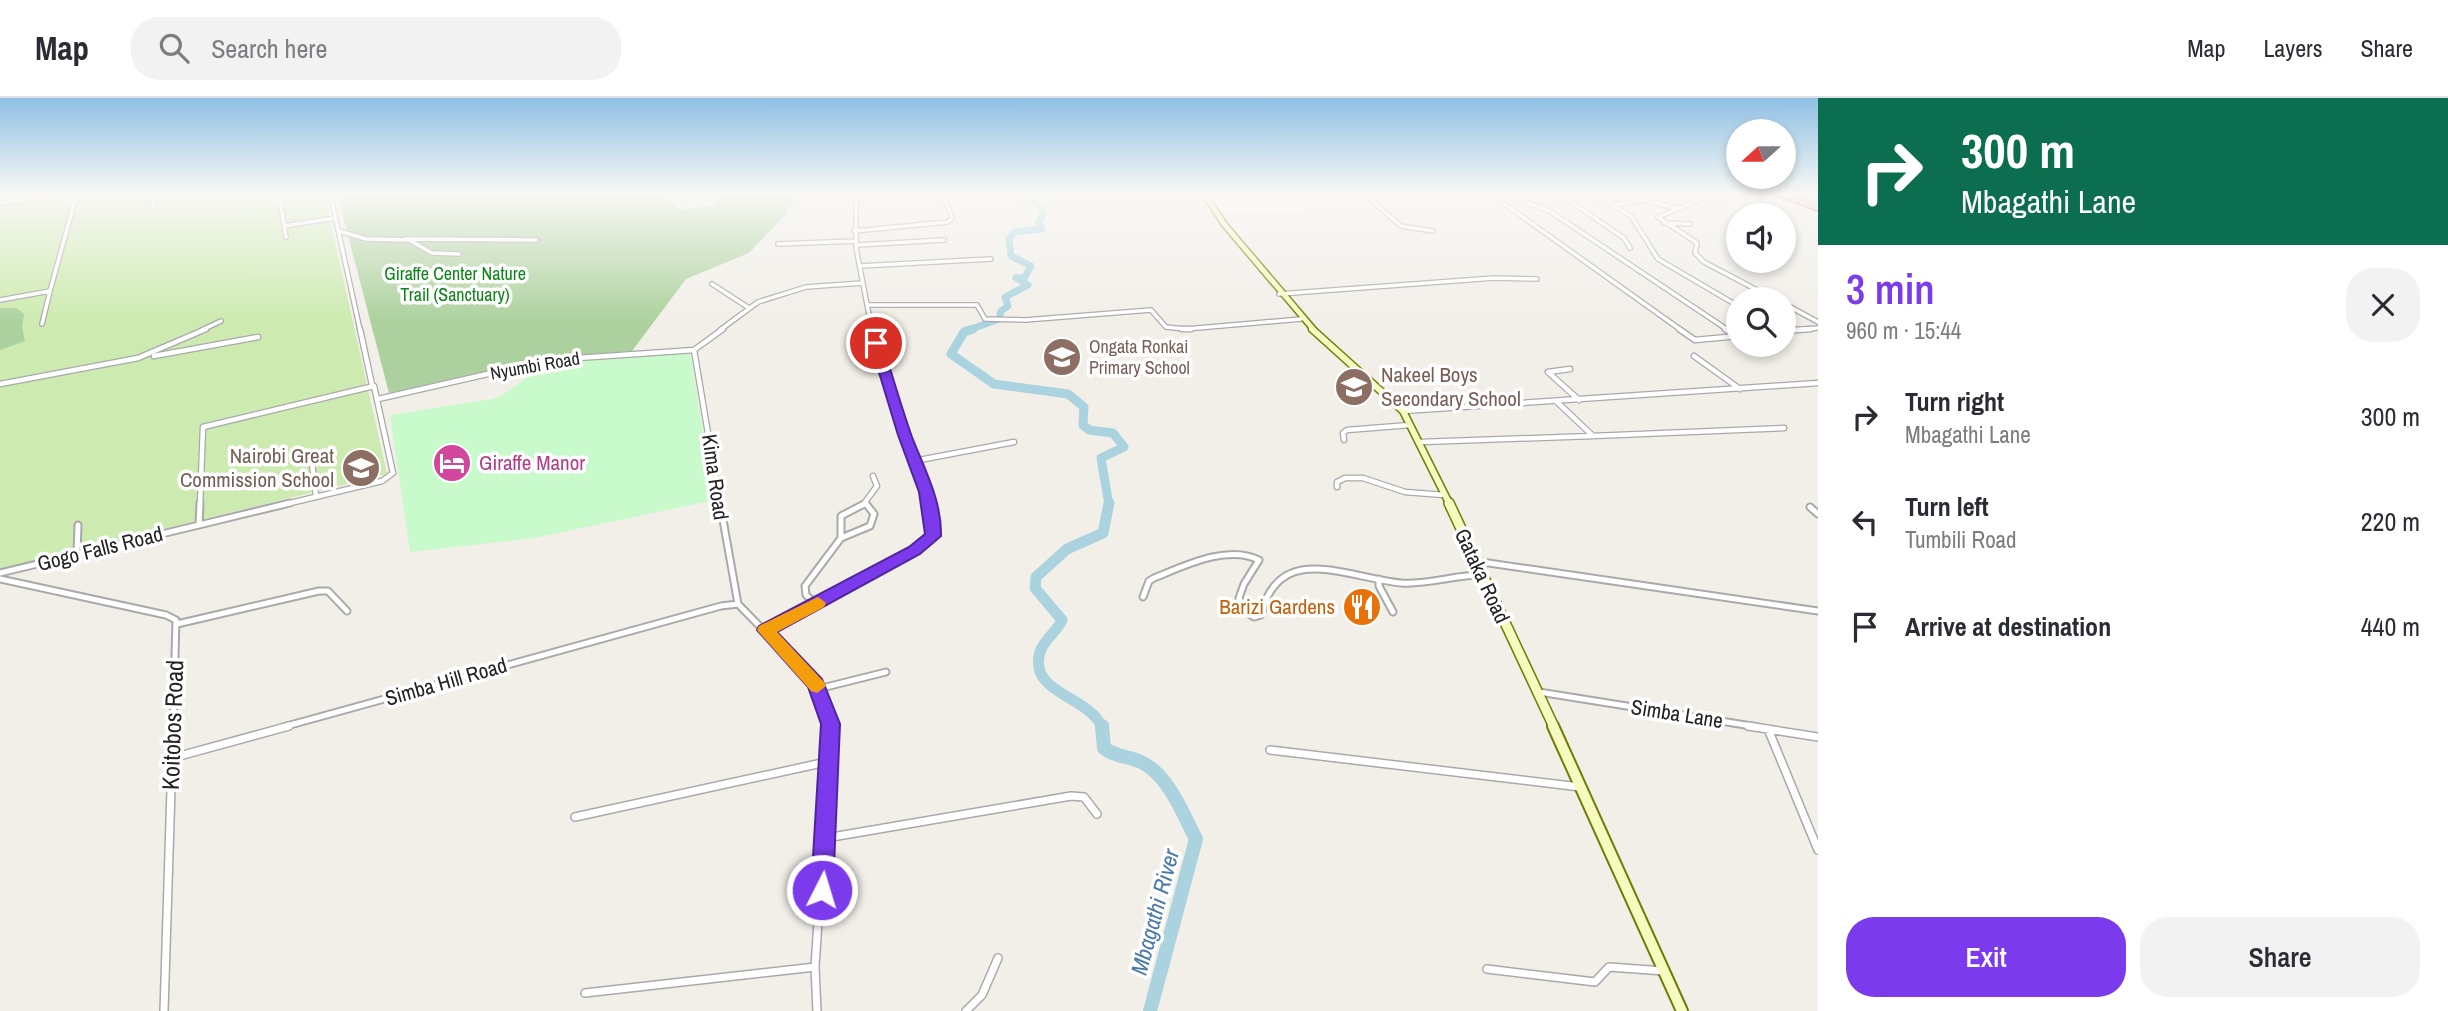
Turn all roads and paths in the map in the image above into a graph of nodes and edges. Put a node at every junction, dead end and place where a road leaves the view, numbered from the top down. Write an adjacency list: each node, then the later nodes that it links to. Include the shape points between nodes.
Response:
1 (64, 236): 24 (street)
2 (339, 236): 46 (street)
3 (354, 236): 11 (street)
4 (855, 236): 14 (street)
5 (1233, 236): 25 (street, Gataka Road)
6 (1549, 236): 39 (street, via 1695,340)
7 (1586, 236): 36 (street)
8 (1621, 236): 16 (street)
9 (1643, 236): 26 (street, via 1658,259)
10 (1685, 236): 23 (street, via 1697,243 1695,253 1704,262)
11 (405, 239): 12 (street); 17 (street, via 424,252)
12 (536, 240)
13 (944, 240): 14 (street)
14 (857, 243): 15 (street); 19 (street)
15 (778, 244)
16 (1630, 248)
17 (459, 254)
18 (990, 259): 19 (street)
19 (860, 266): 21 (street)
20 (1537, 279): 25 (street)
21 (862, 283): 28 (street); 29 (street, via 806,288)
22 (712, 284): 29 (street)
23 (1751, 287)
24 (50, 291): 27 (street); 34 (street)
25 (1279, 294): 31 (street, Gataka Road)
26 (1726, 299)
27 (0, 300)
28 (868, 305): 31 (street, via 977,305 985,318 1005,320 1147,309 1174,328); 58 (street, via 881,365)
29 (749, 308): 40 (street)
30 (1796, 310): 33 (street)
31 (1301, 319): 51 (street, Gataka Road)
32 (221, 321): 42 (street, via 162,350)
33 (1818, 322)
34 (42, 324)
35 (1818, 328): 37 (street)
36 (1726, 329)
37 (1796, 330)
38 (258, 337): 42 (street)
39 (1726, 337)
40 (694, 350): 48 (street, Nyumbi Road, via 549,360); 77 (street, Kima Road)
41 (1694, 356): 47 (street)
42 (120, 362): 45 (street)
43 (1570, 369): 49 (street, via 1548,372)
44 (1818, 383): 47 (street)
45 (0, 384)
46 (372, 385): 48 (street); 68 (street, via 206,425 201,430)
47 (1740, 389): 49 (street)
48 (378, 399): 63 (street, Gogo Falls Road, via 393,473 389,478)
49 (1579, 400): 50 (street)
50 (1556, 401): 51 (street); 54 (street)
51 (1403, 411): 52 (street, Gataka Road)
52 (1410, 425): 55 (street, via 1347,430); 57 (street, Gataka Road)
53 (1784, 428): 54 (street)
54 (1593, 436): 57 (street)
55 (1344, 440)
56 (1014, 442): 58 (street)
57 (1421, 443): 62 (street, Gataka Road)
58 (914, 461): 78 (street, via 926,492 933,536)
59 (312, 463): 63 (street)
60 (873, 476): 64 (street, via 877,486)
61 (1337, 487): 62 (street, via 1342,479 1372,479 1406,493)
62 (1444, 495): 71 (street, Gataka Road)
63 (316, 496): 68 (street, Gogo Falls Road)
64 (867, 505): 69 (street, via 841,516); 69 (street, via 873,514 870,526)
65 (1810, 507): 66 (street)
66 (1818, 514)
67 (78, 525): 70 (street)
68 (199, 525): 70 (street, Gogo Falls Road)
69 (841, 538): 78 (street, via 805,586 806,595)
70 (77, 554): 72 (street, Gogo Falls Road)
71 (1475, 562): 73 (street, Gataka Road); 80 (street)
72 (0, 573)
73 (1481, 575): 75 (street, via 1449,575 1411,583); 86 (street, Gataka Road)
74 (0, 579): 82 (street, via 166,615)
75 (1379, 579): 76 (street, via 1327,569 1282,575 1264,593 1261,615 1254,617 1242,605 1240,588 1259,560 1244,554 1202,560 1154,578); 81 (street)
76 (1143, 597)
77 (738, 604): 83 (street); 90 (street, Simba Hill Road)
78 (816, 604): 83 (street)
79 (347, 611): 82 (street, via 328,591 319,591)
80 (1818, 611)
81 (1393, 612)
82 (177, 624): 90 (street, Koitobos Road)
83 (765, 630): 85 (street)
84 (886, 672): 85 (street)
85 (818, 689): 91 (street, via 831,724)
86 (1535, 691): 87 (street, Simba Lane); 92 (street, Gataka Road)
87 (1768, 729): 88 (street, Simba Lane); 96 (street)
88 (1818, 737)
89 (1270, 750): 92 (street)
90 (172, 758): 102 (street, Koitobos Road)
91 (831, 761): 94 (street); 95 (street)
92 (1582, 787): 100 (street, Gataka Road)
93 (1097, 814): 95 (street, via 1084,797 1071,796)
94 (575, 817)
95 (826, 838): 98 (street)
96 (1818, 850)
97 (998, 958): 104 (street, via 982,995)
98 (816, 967): 101 (street); 103 (street)
99 (1487, 969): 100 (street, via 1595,982 1609,967)
100 (1664, 971): 105 (street, Gataka Road)
101 (584, 993)
102 (164, 1011)
103 (817, 1011)
104 (966, 1011)
105 (1682, 1011)

